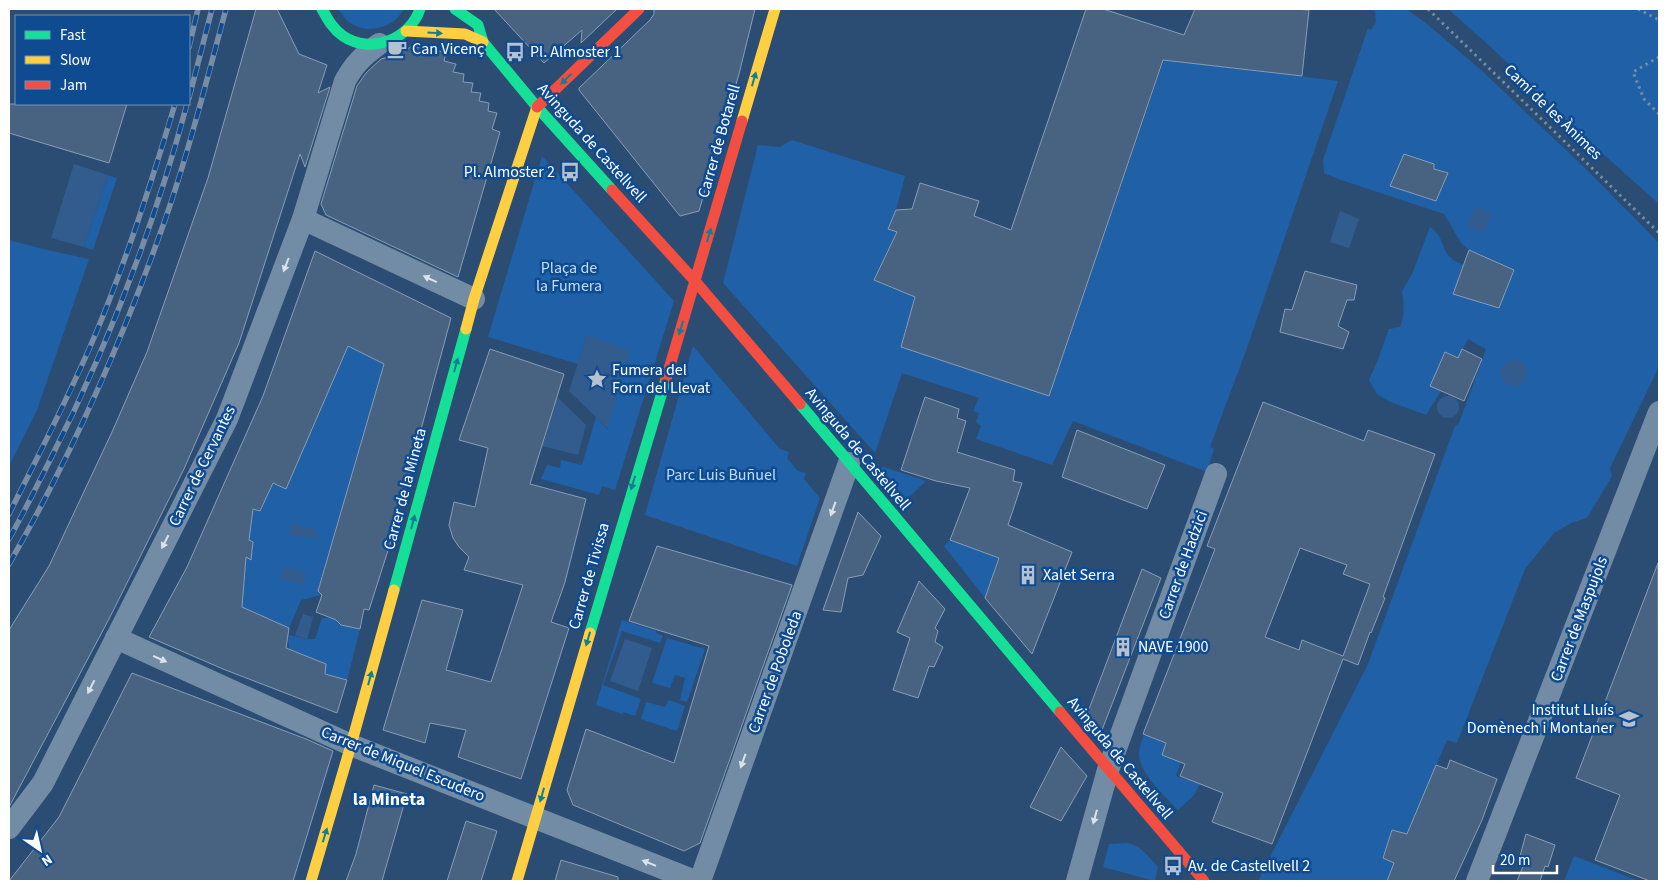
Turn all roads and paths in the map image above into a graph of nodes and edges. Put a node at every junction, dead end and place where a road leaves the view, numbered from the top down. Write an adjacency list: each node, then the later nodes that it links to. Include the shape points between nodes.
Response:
1 (322, 9): 9 (street)
2 (420, 9): 10 (street)
3 (456, 9): 11 (street, Avinguda de Castellvell, via 478,25)
4 (639, 9): 15 (street, one-way to 15)
5 (775, 9): 19 (street, Carrer de Botarell, one-way to 5)
6 (1428, 9): 18 (path, Camí de les Ànimes)
7 (1638, 9): 8 (path)
8 (1659, 20)
9 (335, 30): 12 (street, via 353,41); 14 (street, Carrer de Cervantes)
10 (406, 31): 11 (street, one-way to 11, via 465,34); 12 (street)
11 (483, 42): 15 (street, Avinguda de Castellvell)
12 (379, 44): 14 (street, Carrer de Cervantes, via 361,57)
13 (1659, 57): 16 (path, via 1633,72 1644,98)
14 (345, 81): 17 (street, Carrer de Cervantes)
15 (537, 107): 19 (street, Avinguda de Castellvell); 20 (street, Carrer de la Mineta)
16 (1659, 114)
17 (303, 219): 20 (street, one-way to 17); 24 (street, Carrer de Cervantes, one-way to 24, via 227,419)
18 (1659, 233)
19 (695, 281): 22 (street, Avinguda de Castellvell); 27 (street, Carrer de Tivissa, one-way to 27)
20 (474, 300): 25 (street, Carrer de la Mineta, one-way to 20)
21 (1659, 412): 35 (street, Carrer de Maspujols)
22 (849, 463): 26 (street, Avinguda de Castellvell); 32 (street, Carrer de Poboleda, one-way to 32)
23 (1216, 474): 26 (street, Carrer de Hadzici)
24 (116, 638): 25 (street, Carrer de Miquel Escudero, one-way to 25); 28 (street, Carrer de Cervantes, one-way to 28, via 43,783)
25 (352, 745): 27 (street, Carrer de Miquel Escudero); 29 (street, Carrer de la Mineta, one-way to 25)
26 (1108, 770): 33 (street, Carrer de Hadzici, one-way to 33); 34 (street, Avinguda de Castellvell)
27 (536, 818): 30 (street, Carrer de Tivissa); 31 (street, Carrer de Miquel Escudero, one-way to 27)
28 (9, 828)
29 (311, 881)
30 (517, 881)
31 (694, 881)
32 (700, 881)
33 (1078, 881)
34 (1204, 881)
35 (1477, 881)

